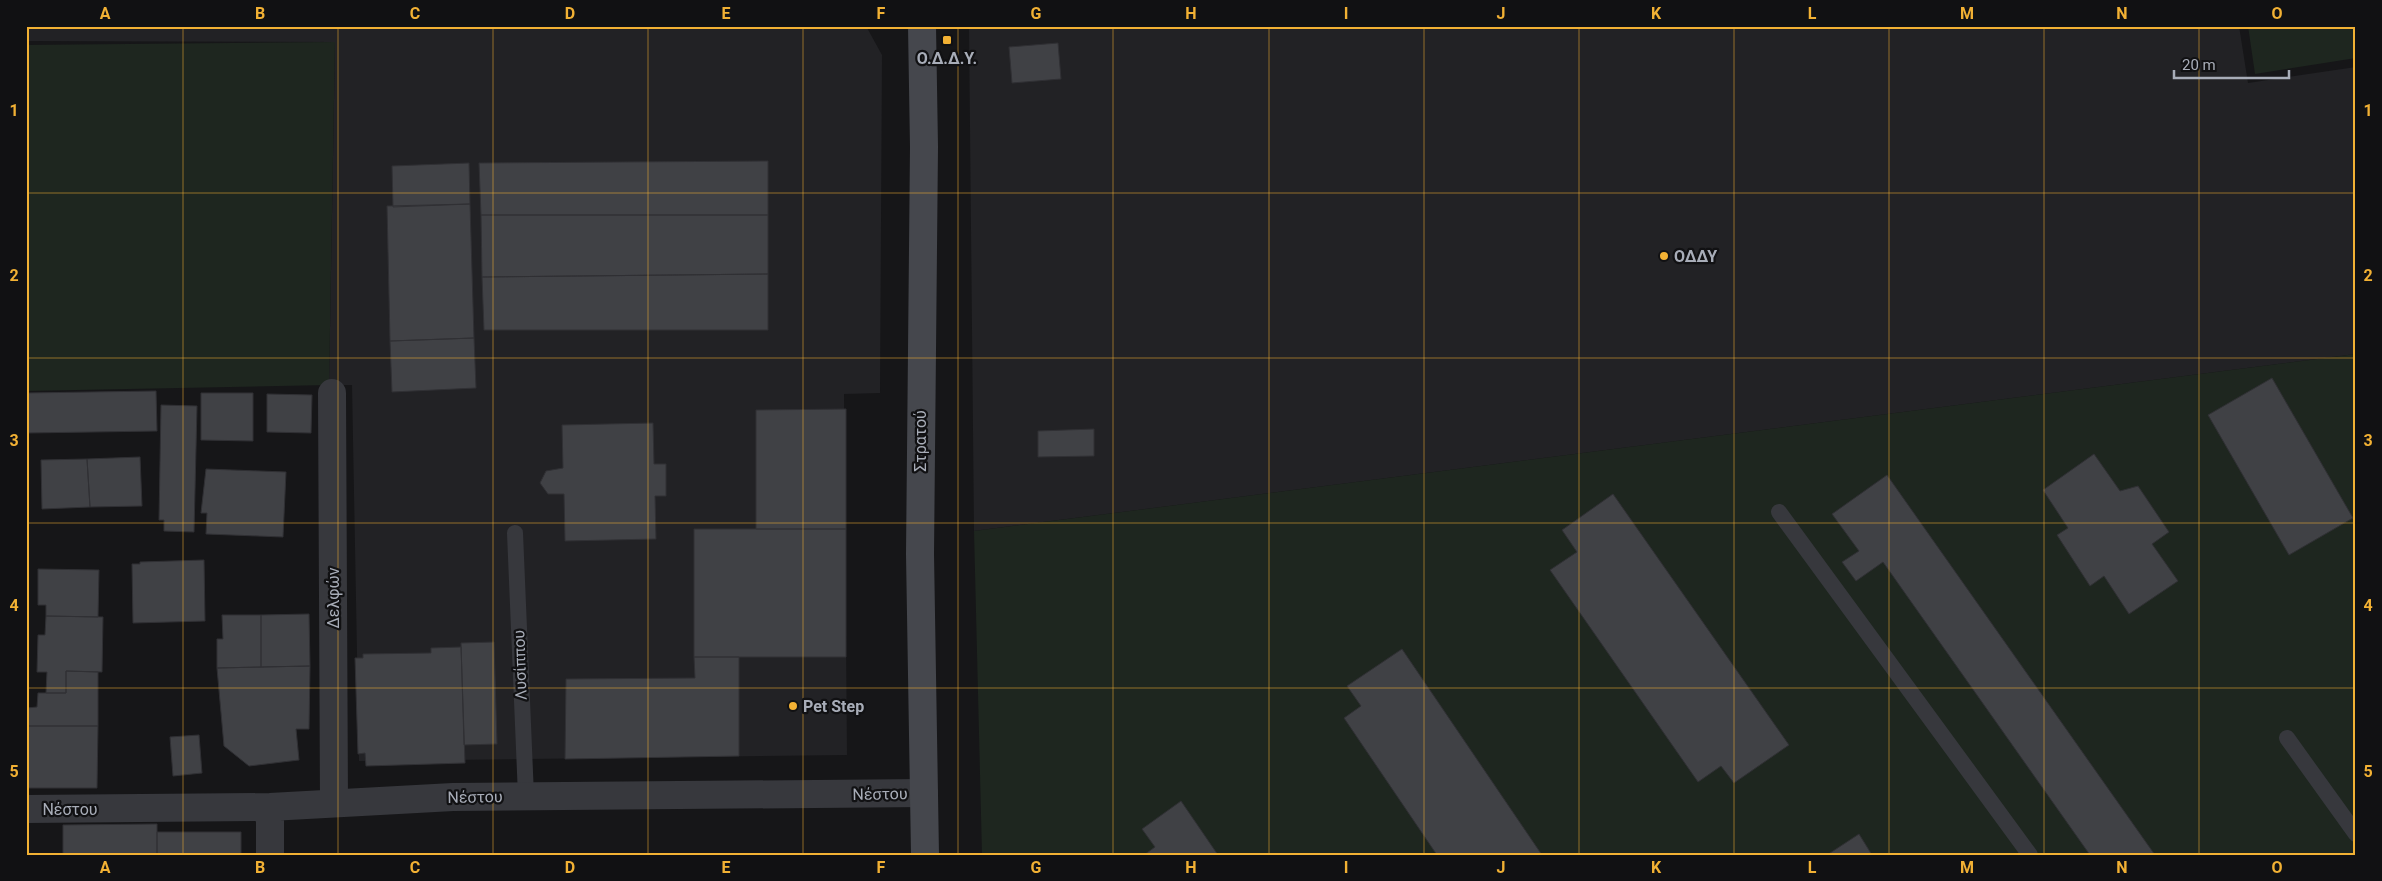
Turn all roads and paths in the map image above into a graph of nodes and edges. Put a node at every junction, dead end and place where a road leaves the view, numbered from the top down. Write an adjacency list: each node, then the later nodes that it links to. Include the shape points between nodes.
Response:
1 (922, 26): 6 (main road, Στρατού, via 920,554)
2 (332, 393): 8 (street, Δελφών)
3 (1779, 512): 14 (lane)
4 (515, 534): 7 (lane, Λυσίππου)
5 (2287, 738): 11 (lane)
6 (924, 793): 7 (street, Νέστου); 13 (main road, Στρατού)
7 (526, 796): 8 (street, Νέστου)
8 (334, 803): 9 (street, Νέστου)
9 (270, 806): 10 (street, Νέστου); 12 (street)
10 (26, 809)
11 (2356, 834)
12 (270, 855)
13 (925, 855)
14 (2030, 855)

